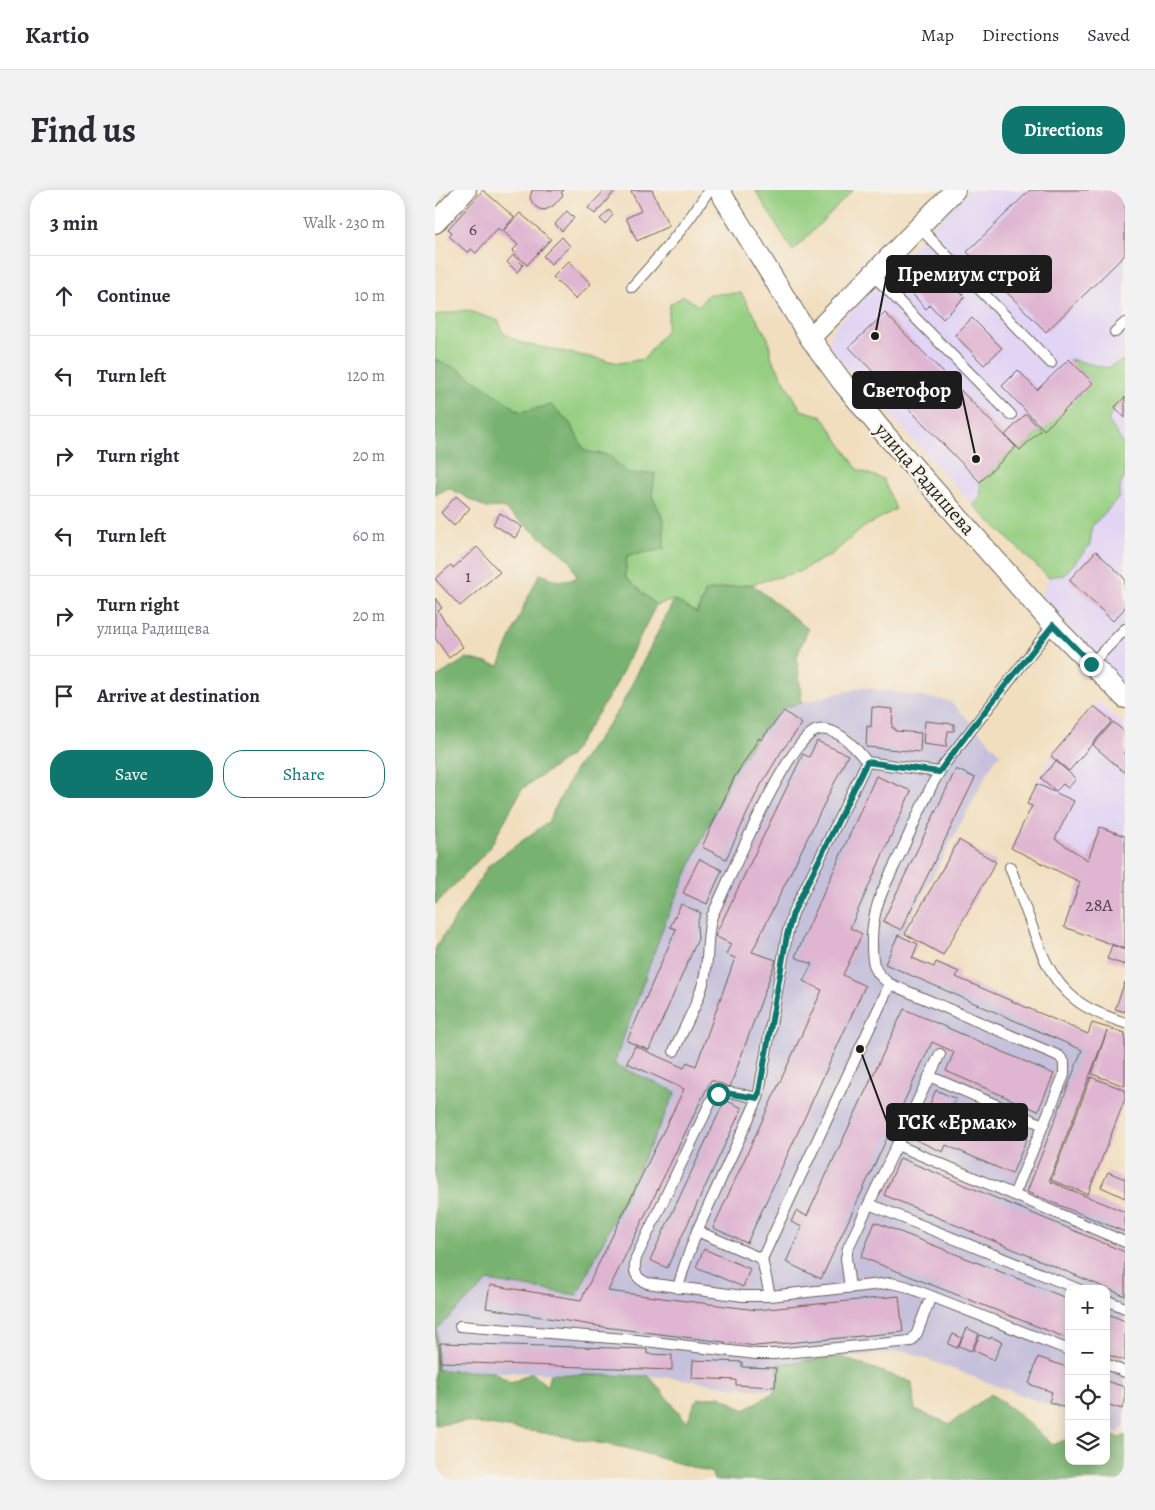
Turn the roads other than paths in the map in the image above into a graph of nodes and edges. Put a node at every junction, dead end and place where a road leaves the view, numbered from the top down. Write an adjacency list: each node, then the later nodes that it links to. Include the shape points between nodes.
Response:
1 (465, 190): 5 (street)
2 (709, 190): 8 (lane, via 665,252)
3 (719, 190): 11 (street, улица Радищева)
4 (955, 190): 6 (street)
5 (435, 223)
6 (919, 227): 7 (street); 12 (lane)
7 (872, 274): 11 (street); 13 (lane)
8 (631, 287)
9 (1125, 322): 10 (lane)
10 (1115, 332)
11 (810, 338): 14 (street, улица Радищева, via 884,433)
12 (1051, 363)
13 (1011, 415)
14 (1053, 625): 16 (street, улица Радищева); 19 (lane)
15 (1125, 628): 16 (lane)
16 (1091, 664): 17 (street, улица Радищева)
17 (1125, 698)
18 (867, 762): 19 (lane); 23 (lane, via 851,744 825,730 811,732 794,751 767,799 712,916 702,987); 26 (lane, via 793,913)
19 (939, 772): 21 (lane, via 874,913 871,926 873,965 880,977)
20 (1010, 867): 22 (lane, via 1044,960 1053,976 1077,1001)
21 (890, 984): 27 (lane, via 1059,1056 1064,1062 1063,1075); 33 (lane)
22 (1125, 1023)
23 (673, 1051)
24 (939, 1054): 25 (lane)
25 (929, 1076): 27 (lane); 28 (lane)
26 (758, 1098): 31 (lane); 35 (lane, via 725,1093 713,1097 636,1258 635,1274 640,1280)
27 (1043, 1125): 29 (lane)
28 (897, 1145): 29 (lane); 30 (lane)
29 (1014, 1195): 32 (lane)
30 (869, 1204): 34 (lane); 36 (lane, via 846,1258)
31 (697, 1231): 33 (lane); 35 (lane)
32 (1125, 1242)
33 (762, 1259): 37 (lane)
34 (1067, 1285)
35 (678, 1288): 37 (lane)
36 (849, 1288): 37 (lane); 38 (lane, via 891,1283)
37 (770, 1296)
38 (931, 1296): 41 (lane, via 911,1341 774,1354); 42 (lane)
39 (1110, 1302): 40 (lane)
40 (1125, 1308)
41 (461, 1326)
42 (1065, 1348)
43 (1110, 1366): 44 (lane)
44 (1125, 1372)

